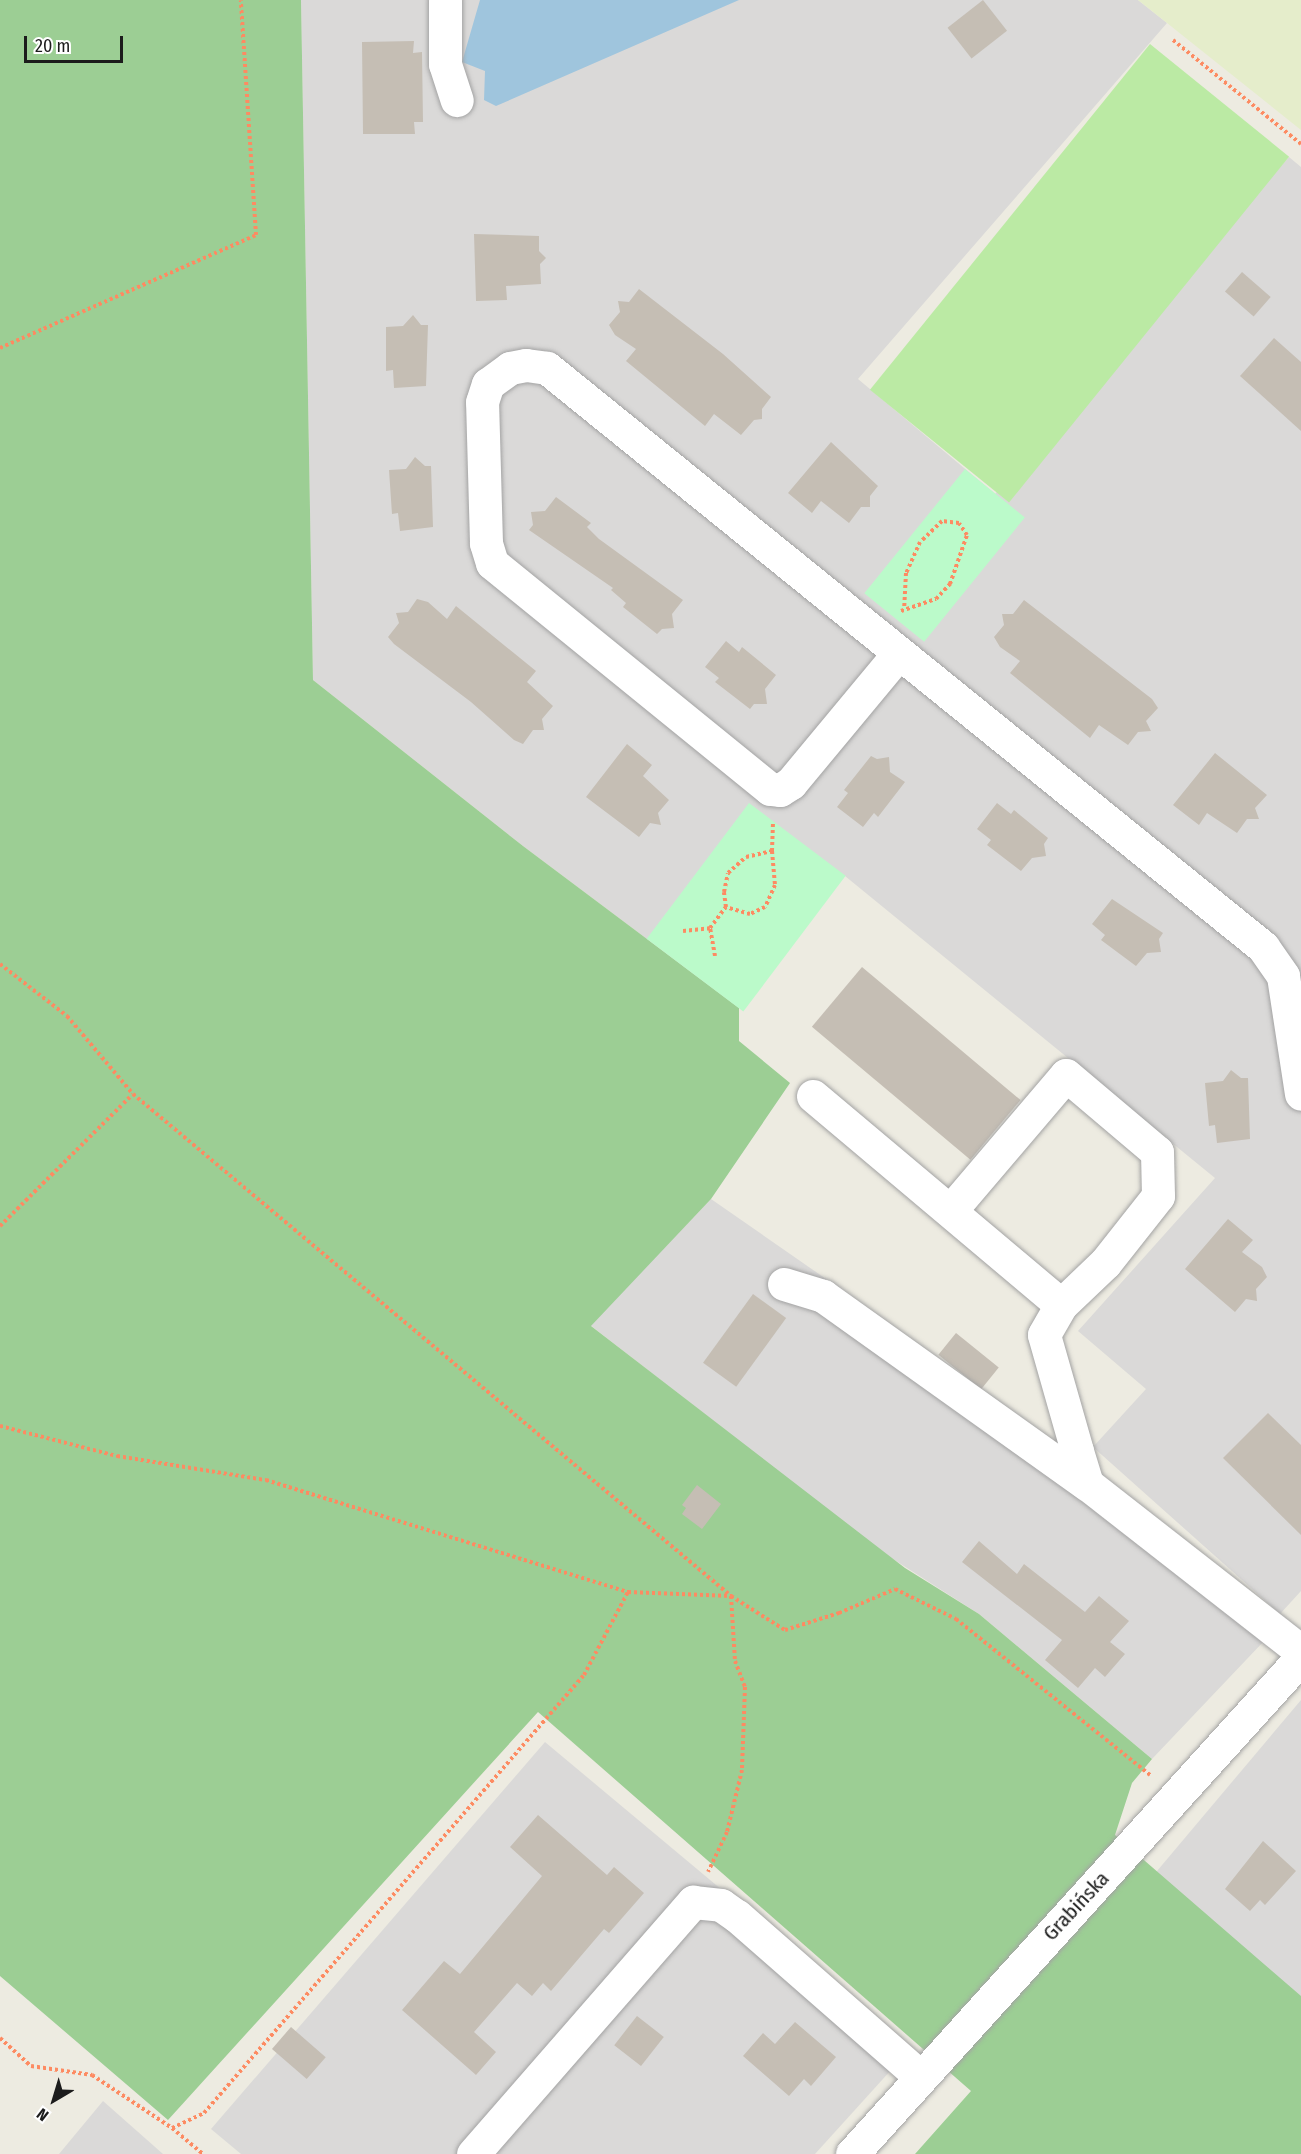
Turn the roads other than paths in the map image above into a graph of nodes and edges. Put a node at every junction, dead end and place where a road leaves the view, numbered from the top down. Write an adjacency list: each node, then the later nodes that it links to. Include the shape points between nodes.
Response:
1 (445, 0): 2 (street, via 446,64)
2 (457, 100)
3 (898, 654): 3 (street, via 791,783 780,790 770,789 492,563 486,543 482,402 488,384 510,368 547,368); 4 (street, via 1270,954 1282,976)
4 (1301, 1094)
5 (813, 1096): 6 (street)
6 (951, 1210): 8 (street); 8 (street, via 1066,1075 1157,1152 1158,1196 1106,1263)
7 (784, 1284): 9 (street, via 824,1296)
8 (1061, 1305): 9 (street, via 1044,1335)
9 (1087, 1484): 10 (street)
10 (1301, 1651)
11 (1301, 1658): 12 (street, Grabińska)
12 (920, 2076): 13 (street, via 737,1916 721,1905 693,1902); 14 (street, Grabińska)
13 (473, 2154)
14 (852, 2154)

